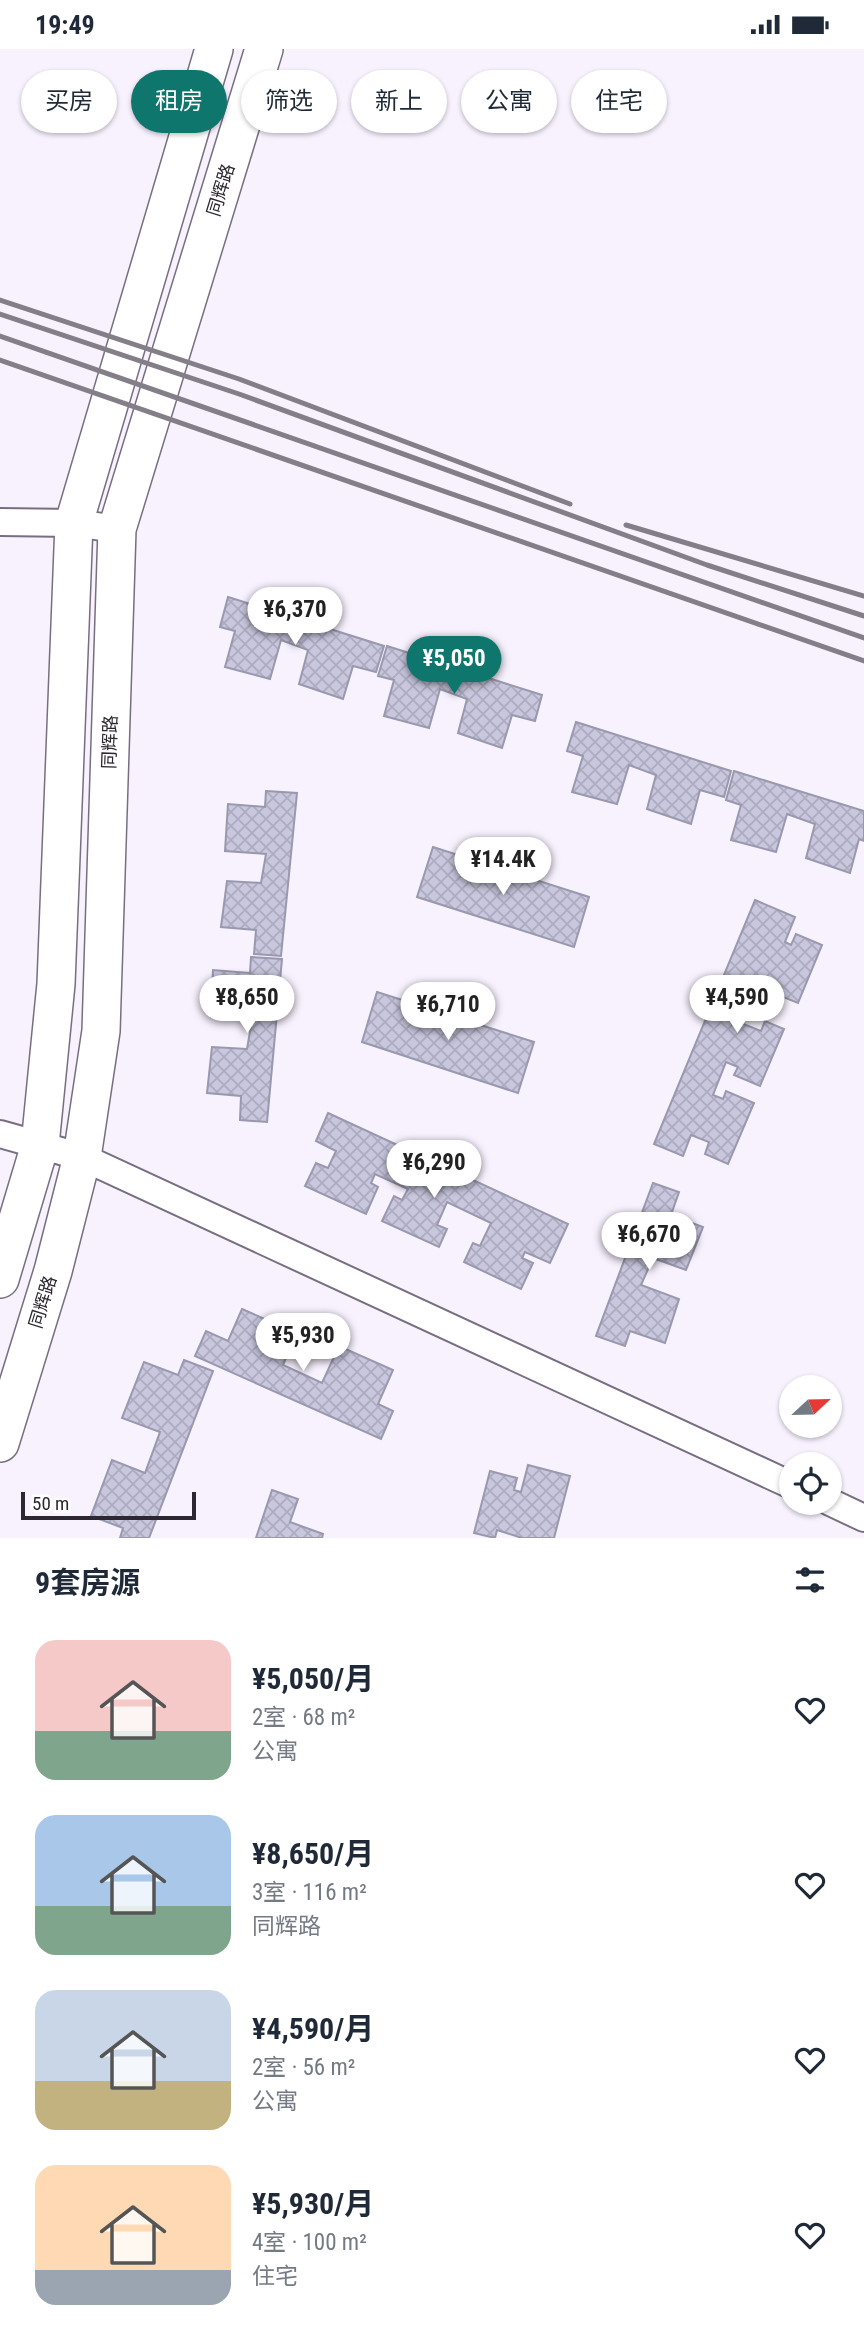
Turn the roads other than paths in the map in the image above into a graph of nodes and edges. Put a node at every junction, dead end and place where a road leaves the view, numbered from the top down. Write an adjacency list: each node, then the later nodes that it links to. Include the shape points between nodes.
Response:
1 (214, 49): 4 (main road)
2 (264, 49): 5 (main road, 同辉路)
3 (0, 522): 4 (street)
4 (74, 523): 5 (street); 7 (main road, via 56,984)
5 (117, 529): 8 (main road, 同辉路, via 101,1031)
6 (0, 1134): 7 (street)
7 (40, 1146): 8 (street); 9 (main road)
8 (82, 1157): 10 (main road, 同辉路, via 53,1271); 11 (street)
9 (0, 1279)
10 (0, 1443)
11 (779, 1479)
12 (842, 1508): 13 (street)
13 (864, 1518)

